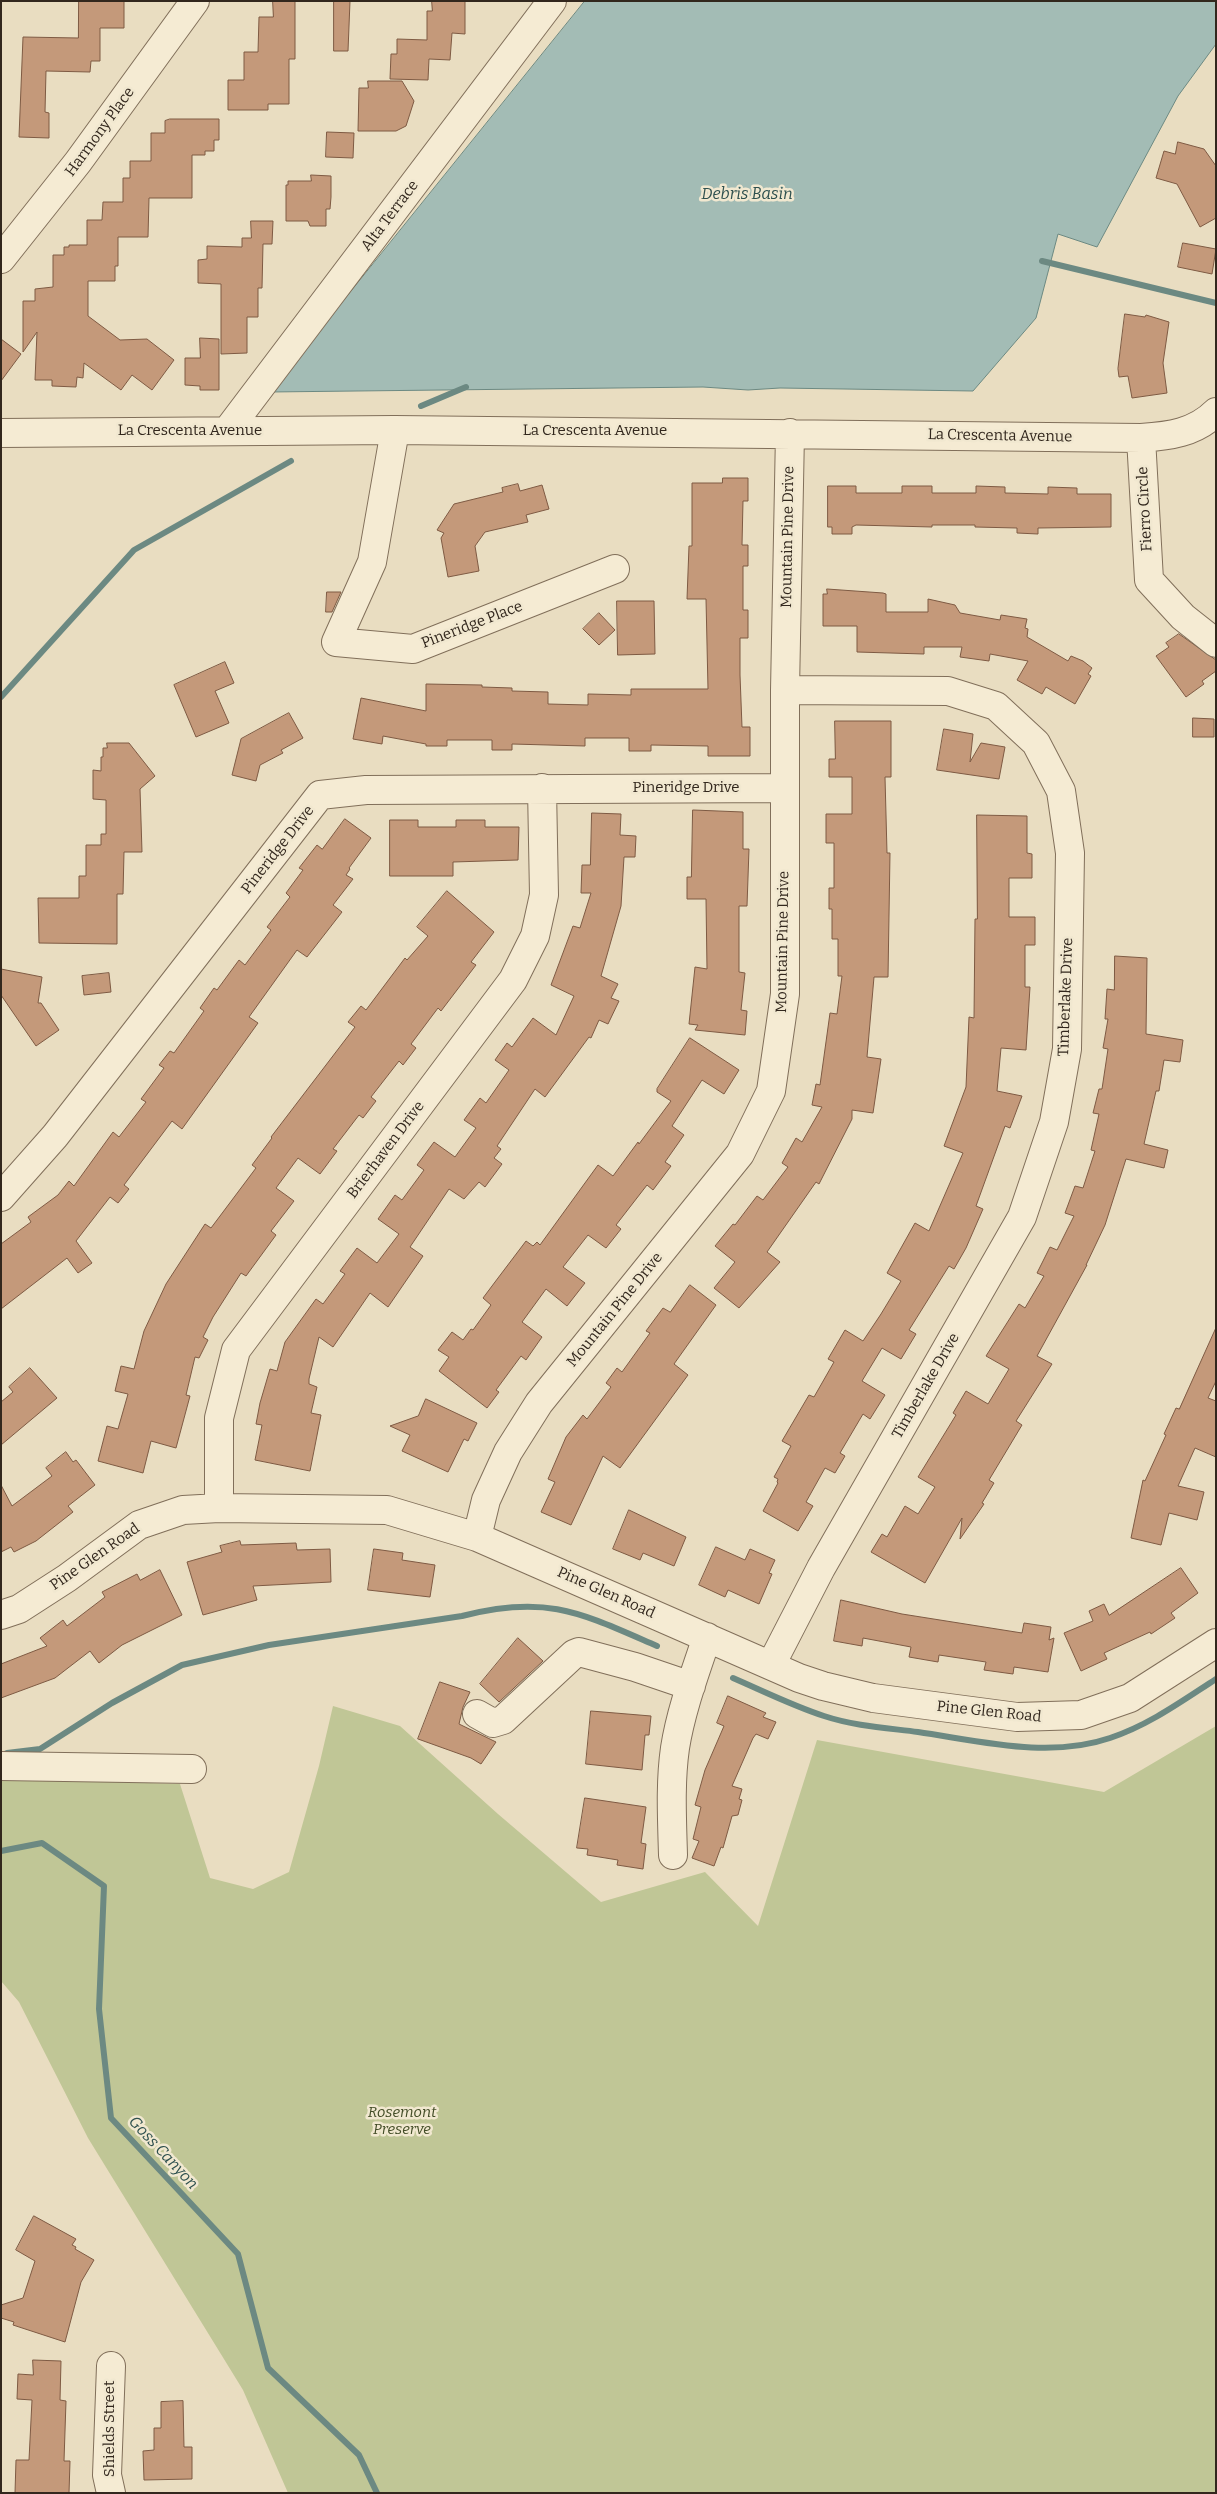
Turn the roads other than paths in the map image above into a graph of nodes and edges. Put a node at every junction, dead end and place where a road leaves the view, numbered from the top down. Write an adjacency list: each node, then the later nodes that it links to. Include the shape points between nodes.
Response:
1 (195, 1): 3 (street, Harmony Place, via 78,162)
2 (552, 1): 6 (street, Alta Terrace)
3 (1, 259)
4 (1203, 426): 9 (street, La Crescenta Avenue)
5 (395, 430): 6 (street, La Crescenta Avenue); 8 (street, La Crescenta Avenue); 10 (street, Pineridge Place, via 372,562 336,642 413,648)
6 (227, 431): 7 (street, La Crescenta Avenue)
7 (1, 432)
8 (790, 433): 9 (street, La Crescenta Avenue); 12 (street, Mountain Pine Drive)
9 (1141, 438): 11 (street, Fierro Circle, via 1149,580 1183,618)
10 (615, 569)
11 (1216, 643)
12 (785, 690): 14 (street, Mountain Pine Drive); 21 (street, Timberlake Drive, via 948,690 996,706 1036,743 1061,791 1070,863 1067,1049 1054,1122 1022,1218 821,1568)
13 (542, 788): 14 (street, Pineridge Drive); 15 (street, Pineridge Drive, via 366,790 320,795 55,1136); 16 (street, Brierhaven Drive, via 544,895 535,936 513,980 236,1350 219,1418)
14 (785, 788): 17 (street, Mountain Pine Drive, via 785,994 771,1091 740,1154 539,1404 508,1452 486,1500)
15 (1, 1197)
16 (219, 1508): 17 (street, Pine Glen Road, via 388,1510); 18 (street, Pine Glen Road, via 183,1510 139,1524 59,1583 19,1609)
17 (477, 1537): 19 (street, Pine Glen Road)
18 (1, 1615)
19 (707, 1637): 21 (street, Pine Glen Road); 22 (street)
20 (1216, 1643): 21 (street, Pine Glen Road, via 1130,1698 1081,1715 1049,1718 1016,1717 873,1698 824,1686)
21 (772, 1665)
22 (691, 1686): 23 (street, via 580,1652 503,1720 493,1723); 26 (street, via 674,1756)
23 (476, 1714)
24 (1, 1766): 25 (street)
25 (192, 1769)
26 (673, 1855)
27 (110, 2366): 28 (street, Shields Street, via 107,2475)
28 (111, 2493)

